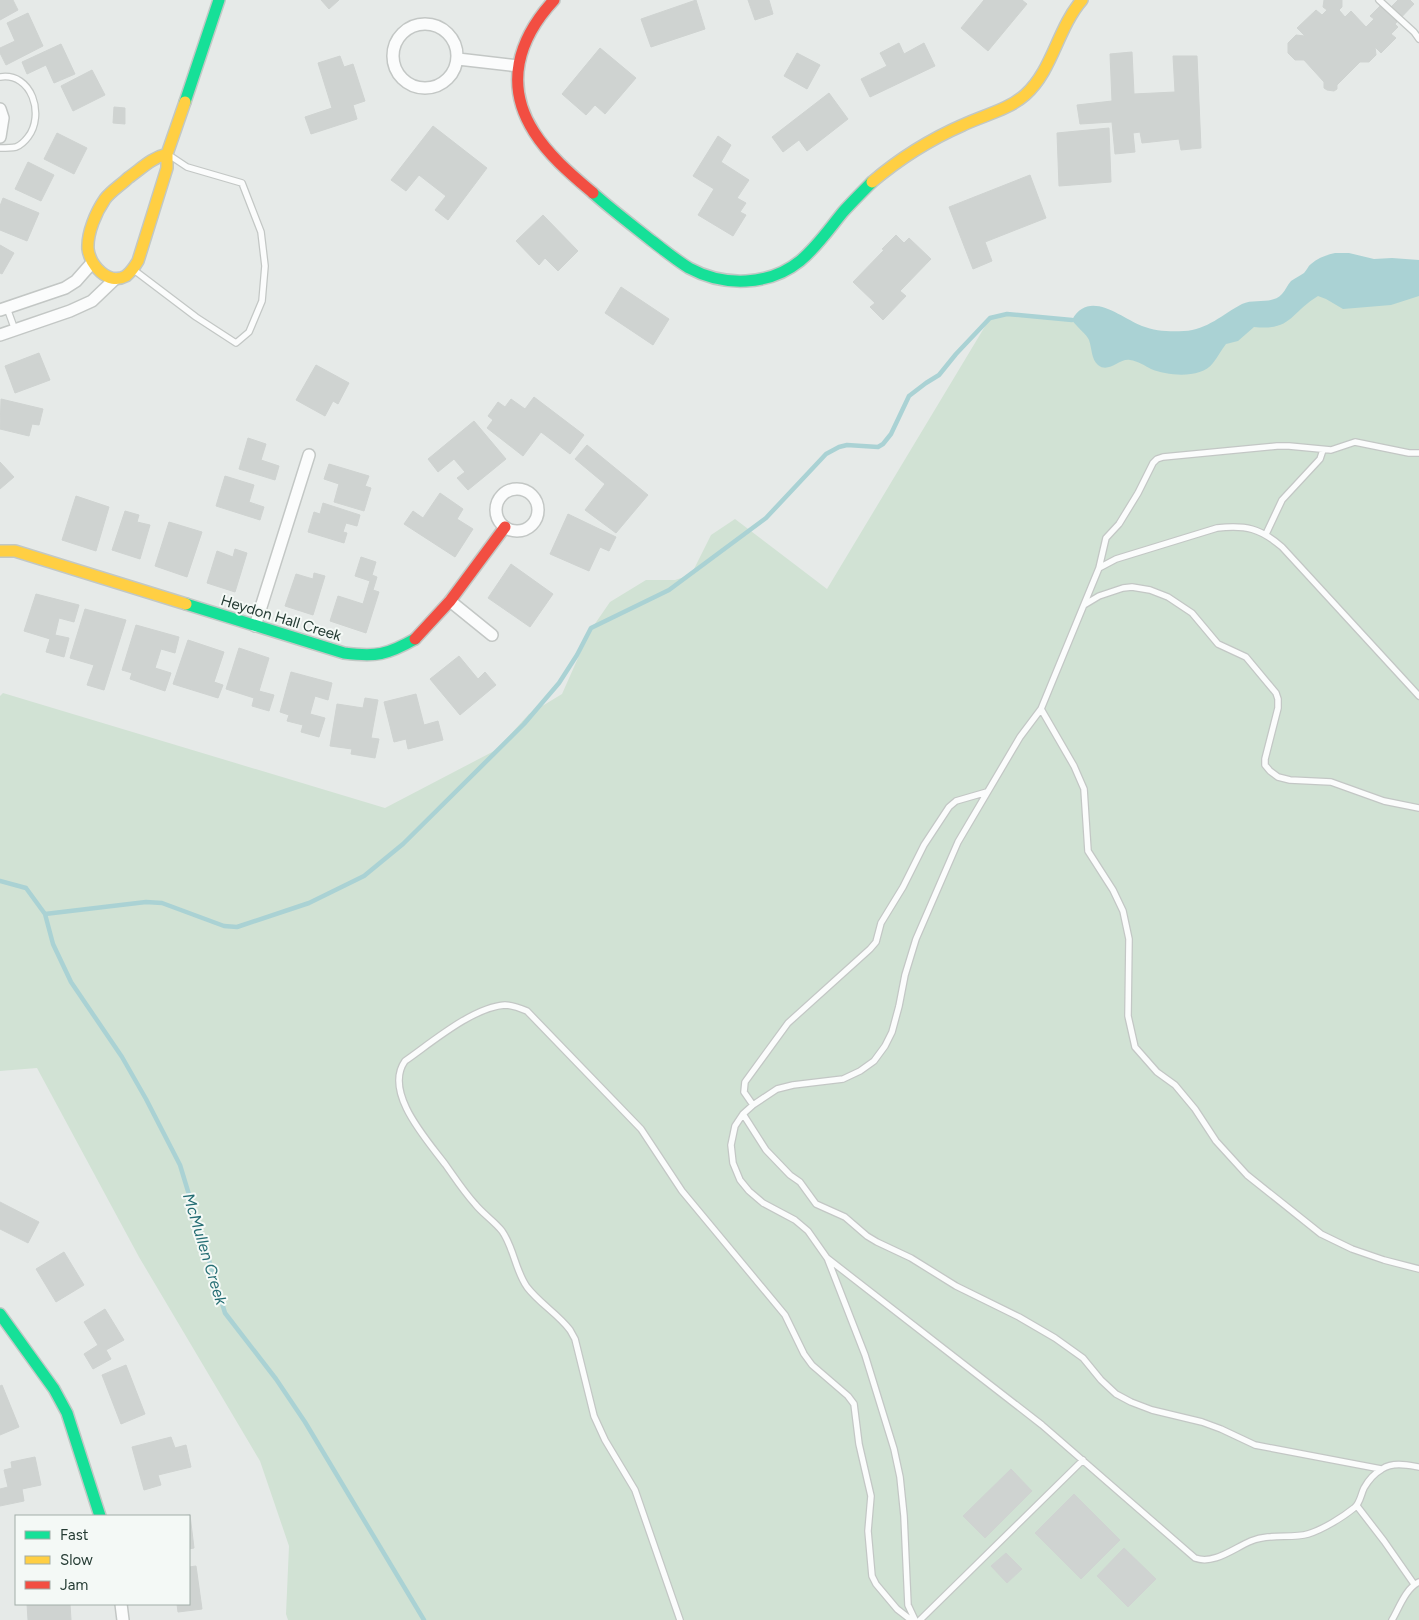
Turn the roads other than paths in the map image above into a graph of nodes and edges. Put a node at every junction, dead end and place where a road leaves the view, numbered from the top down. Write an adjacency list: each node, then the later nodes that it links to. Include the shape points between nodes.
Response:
1 (219, 0): 12 (street)
2 (554, 0): 7 (street, via 531,28)
3 (1082, 0): 7 (street, via 1066,20 1051,58 1030,90 1006,109 957,128 905,157 854,200 816,247 800,261 767,278 749,282 712,277 693,270 632,227 587,187 548,149 529,122 518,92)
4 (1379, 0): 5 (lane)
5 (1419, 39)
6 (458, 58): 6 (street, via 447,81 436,88 423,89 410,86 400,78 392,54 403,32 414,25 427,24 450,35); 7 (street)
7 (518, 66)
8 (0, 77): 11 (lane, via 13,78 24,84 35,105 36,118 33,130 17,147)
9 (0, 109): 10 (street)
10 (0, 137)
11 (0, 148)
12 (167, 154): 13 (street, via 156,156 107,197 96,216 90,237); 14 (street, via 167,168); 14 (lane, via 187,167 242,184 261,232 265,266 262,301 249,332 236,343)
13 (91, 264): 15 (street, via 106,276); 16 (street, via 65,288)
14 (133, 269): 15 (street, via 126,276)
15 (115, 278): 17 (street, via 92,301)
16 (4, 309): 17 (lane)
17 (15, 330): 18 (street)
18 (0, 335)
19 (1324, 450): 20 (lane, via 1355,442 1409,454); 23 (lane, via 1320,459 1282,500); 25 (lane, via 1277,446 1157,459 1119,524 1106,538)
20 (1419, 453)
21 (309, 455): 28 (street)
22 (505, 527): 26 (street, Heydon Hall Creek)
23 (1266, 534): 25 (lane, via 1234,526 1217,528 1116,559); 30 (lane, via 1282,547)
24 (0, 551): 28 (street, Heydon Hall Creek, via 16,551)
25 (1099, 568): 27 (lane)
26 (450, 601): 28 (street, Heydon Hall Creek, via 416,638 385,654 344,653); 29 (street)
27 (1084, 604): 31 (lane); 33 (lane, via 1112,591 1132,587 1168,597 1192,613 1213,641 1246,657 1276,693 1278,708 1265,759 1270,771 1290,780 1331,782 1384,801)
28 (256, 626)
29 (492, 635)
30 (1419, 696)
31 (1041, 709): 32 (lane); 37 (lane, via 1084,790 1088,851 1123,911 1129,939 1128,1016 1135,1047 1157,1072 1175,1085 1216,1141 1247,1175 1321,1234 1376,1257)
32 (987, 792): 34 (lane, via 949,807 881,923 876,942 775,1038 745,1082 744,1092); 34 (lane, via 958,842 916,939 894,1024 885,1046 874,1061 842,1079 777,1089)
33 (1419, 808)
34 (753, 1105): 35 (lane)
35 (743, 1114): 36 (lane, via 735,1126 732,1145 733,1162 740,1180 763,1203 808,1231); 41 (lane, via 766,1150 800,1182 816,1204 845,1217 866,1236 1055,1338 1083,1358 1116,1394 1130,1402 1202,1422 1255,1445)
36 (827, 1258): 39 (lane, via 1014,1402); 48 (lane, via 866,1355 894,1449 904,1516 908,1605)
37 (1419, 1269)
38 (0, 1314): 43 (street, via 49,1380 67,1413)
39 (1083, 1460): 42 (lane, via 1201,1560 1209,1560 1266,1537 1307,1535); 49 (lane)
40 (1419, 1467): 41 (lane, via 1397,1464)
41 (1382, 1469): 42 (lane, via 1365,1487)
42 (1357, 1506): 44 (lane)
43 (100, 1515)
44 (1416, 1583): 50 (lane)
45 (121, 1605): 46 (street)
46 (123, 1620)
47 (680, 1620): 48 (lane, via 635,1490 594,1416 575,1339 527,1287 502,1231 475,1205 417,1127 405,1105 398,1079 405,1061 469,1017 490,1008 505,1005 527,1011 641,1129 682,1191 785,1315 812,1366 854,1404 871,1496 868,1531 872,1576 897,1609)
48 (913, 1620)
49 (920, 1620)
50 (1392, 1620)

